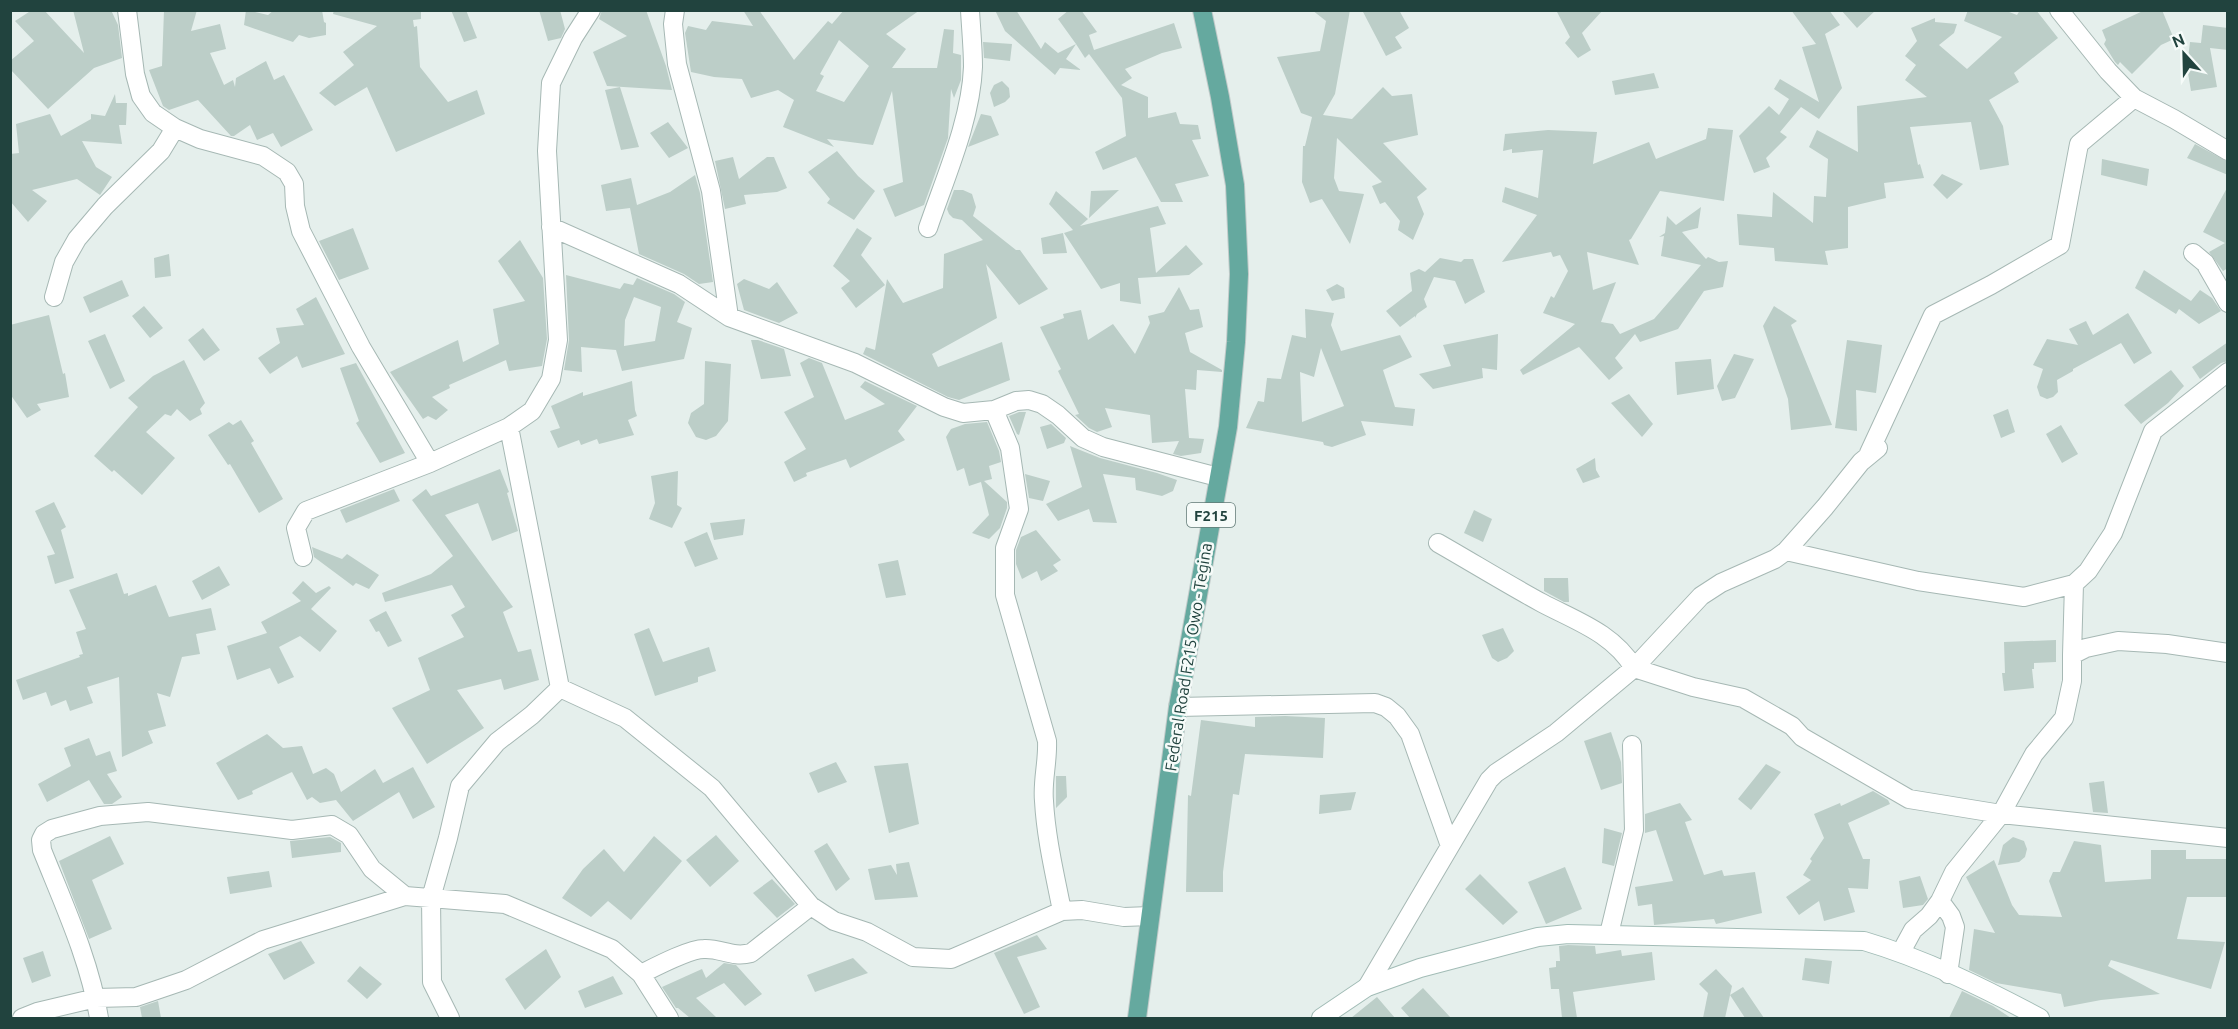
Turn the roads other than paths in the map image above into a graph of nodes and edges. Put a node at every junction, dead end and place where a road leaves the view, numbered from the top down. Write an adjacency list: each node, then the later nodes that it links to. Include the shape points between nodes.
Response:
1 (127, 10): 8 (street, via 141,96 153,113)
2 (591, 10): 10 (street, via 551,83 547,151)
3 (675, 10): 15 (street, via 677,64 711,191)
4 (970, 10): 11 (street, via 973,68 967,108)
5 (1202, 10): 20 (main road, Federal Road F215 Owo - Tegina / F215, via 1235,185 1239,274 1228,427)
6 (2059, 10): 7 (street)
7 (2134, 98): 9 (street); 22 (street, via 2079,144 2060,244 1933,315 1873,450)
8 (175, 128): 13 (street, via 161,151 77,239 64,262); 19 (street, via 263,156 287,172 294,184 301,231 361,347)
9 (2228, 151)
10 (551, 226): 15 (street, via 680,284); 18 (street, via 558,340 551,379 532,411)
11 (928, 228)
12 (2193, 253): 14 (street, via 2205,263)
13 (54, 297)
14 (2228, 303)
15 (729, 317): 17 (street, via 855,363 944,408 963,413)
16 (2228, 372): 24 (street, via 2152,431 2113,533 2088,571)
17 (994, 410): 20 (street, via 1016,400 1035,402 1058,415 1083,438 1103,447); 38 (street, via 1010,448 1019,509 1005,548 1004,584 1047,741 1043,779 1046,825)
18 (509, 427): 19 (street); 28 (street)
19 (430, 463): 23 (street, via 306,511 296,528)
20 (1218, 477): 29 (main road, Federal Road F215 Owo - Tegina / F215)
21 (1438, 543): 27 (street, via 1542,603 1586,623 1628,657)
22 (1786, 551): 24 (street, via 1918,581 2024,597); 27 (street, via 1701,596)
23 (303, 558)
24 (2073, 584): 26 (street)
25 (2228, 653): 26 (street, via 2118,641)
26 (2072, 655): 31 (street, via 2072,681 2064,717 2034,754)
27 (1634, 668): 31 (street, via 1743,698 1909,799); 33 (street, via 1556,733 1496,773)
28 (560, 688): 35 (street, via 497,742 460,786); 37 (street, via 626,718 712,788)
29 (1178, 706): 33 (street, via 1375,703 1386,707 1410,734); 39 (main road, Federal Road F215 Owo - Tegina / F215)
30 (1632, 745): 40 (street, via 1634,830)
31 (2001, 814): 32 (street); 36 (street, via 1954,872)
32 (2228, 838)
33 (1450, 846): 44 (street)
34 (405, 896): 35 (street); 45 (street, via 263,940 186,980 136,997); 45 (street, via 372,869 349,835 332,825 292,830 148,812 100,816 52,829 41,840 42,850)
35 (431, 898): 42 (street, via 505,904 612,949); 48 (street, via 432,982)
36 (1940, 901): 41 (street, via 1913,930); 43 (street, via 1955,927)
37 (812, 906): 38 (street, via 834,921 867,932 913,957 932,959 951,959); 42 (street, via 751,953 739,956 704,948)
38 (1062, 911): 39 (street)
39 (1150, 916): 50 (main road, Federal Road F215 Owo - Tegina / F215)
40 (1609, 934): 41 (street, via 1864,941); 44 (street, via 1538,937 1420,968)
41 (1901, 952): 43 (street)
42 (641, 974): 49 (street)
43 (1948, 974): 52 (street)
44 (1367, 987): 51 (street)
45 (96, 998): 46 (street); 47 (street)
46 (22, 1018)
47 (99, 1018)
48 (450, 1018)
49 (669, 1018)
50 (1137, 1018)
51 (1321, 1018)
52 (2040, 1018)

